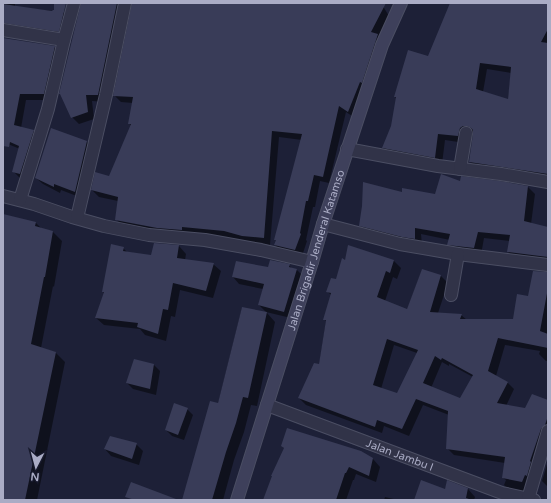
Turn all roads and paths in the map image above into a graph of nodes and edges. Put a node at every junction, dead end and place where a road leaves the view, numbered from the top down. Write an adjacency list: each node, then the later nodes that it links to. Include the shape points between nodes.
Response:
1 (74, 3): 5 (street)
2 (125, 3): 12 (street)
3 (400, 3): 7 (main road, Jalan Brigadir Jenderal Katamso, via 382,45)
4 (3, 30): 5 (street)
5 (64, 40): 11 (street, via 48,109)
6 (466, 132): 8 (street)
7 (347, 149): 8 (street); 13 (main road, Jalan Brigadir Jenderal Katamso)
8 (460, 169): 9 (street)
9 (548, 182)
10 (3, 196): 11 (street)
11 (20, 200): 12 (street)
12 (77, 218): 15 (street, via 149,235 205,240)
13 (323, 224): 14 (street, via 400,244); 15 (main road, Jalan Brigadir Jenderal Katamso)
14 (458, 254): 16 (street); 17 (street)
15 (312, 262): 18 (main road, Jalan Brigadir Jenderal Katamso)
16 (548, 265)
17 (451, 295)
18 (267, 405): 20 (street, Jalan Jambu I); 21 (main road, Jalan Brigadir Jenderal Katamso)
19 (548, 431): 20 (street)
20 (524, 499)
21 (237, 500)

